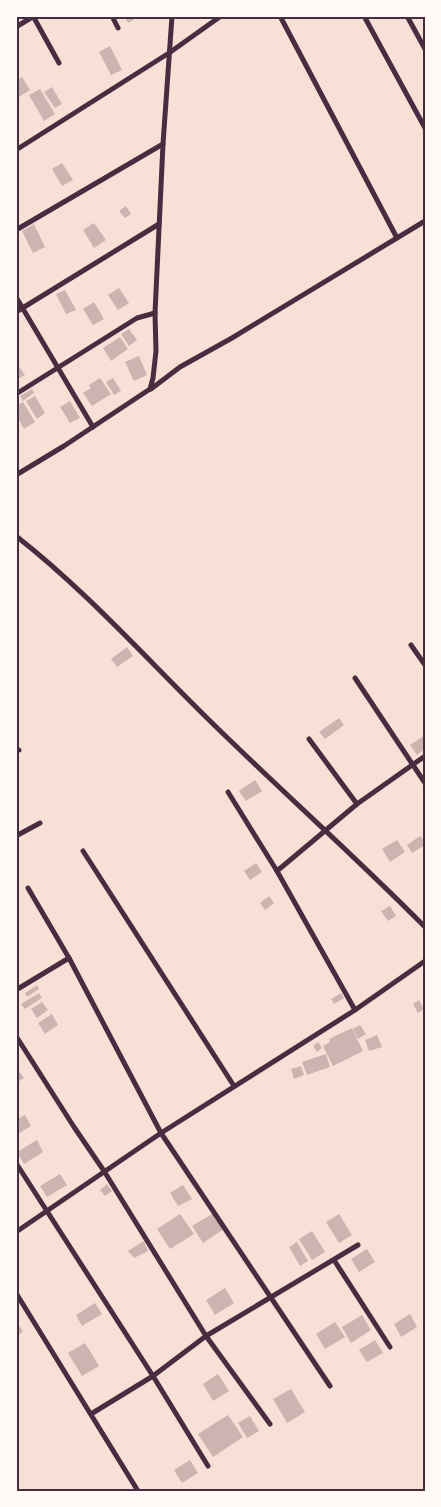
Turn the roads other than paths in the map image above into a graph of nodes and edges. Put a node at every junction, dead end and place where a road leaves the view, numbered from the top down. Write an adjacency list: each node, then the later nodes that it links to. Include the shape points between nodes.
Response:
1 (34, 16): 8 (street); 12 (street)
2 (112, 16): 9 (street)
3 (172, 16): 11 (street)
4 (221, 16): 11 (street)
5 (280, 16): 19 (street)
6 (364, 16): 13 (street)
7 (407, 16): 10 (street)
8 (16, 27)
9 (118, 28)
10 (425, 49)
11 (169, 53): 14 (street); 15 (street)
12 (59, 63)
13 (425, 128)
14 (163, 144): 17 (street); 18 (street)
15 (17, 148)
16 (425, 221): 19 (street)
17 (160, 224): 21 (street); 23 (street)
18 (16, 230)
19 (397, 238): 25 (street, via 180,367)
20 (16, 297): 21 (street)
21 (22, 308): 22 (street); 24 (street)
22 (16, 312)
23 (155, 313): 24 (street, via 137,318); 25 (street, via 156,351)
24 (58, 368): 26 (street); 27 (street)
25 (150, 389): 27 (street)
26 (16, 394)
27 (93, 427): 28 (street)
28 (16, 475)
29 (16, 536): 40 (street, via 67,579)
30 (411, 645): 31 (street)
31 (425, 665)
32 (355, 678): 35 (street)
33 (309, 739): 38 (street)
34 (425, 756): 35 (street)
35 (411, 764): 36 (street); 38 (street)
36 (425, 784)
37 (228, 792): 43 (street)
38 (358, 804): 40 (street)
39 (40, 823): 41 (street)
40 (326, 830): 43 (street); 45 (street)
41 (16, 836)
42 (83, 851): 51 (street)
43 (277, 871): 49 (street)
44 (28, 888): 46 (street)
45 (425, 927)
46 (70, 958): 48 (street); 52 (street)
47 (425, 961): 49 (street)
48 (16, 990)
49 (355, 1010): 51 (street)
50 (16, 1036): 54 (street)
51 (234, 1086): 52 (street)
52 (161, 1133): 54 (street); 60 (street)
53 (16, 1163): 55 (street)
54 (104, 1171): 55 (street); 61 (street)
55 (46, 1210): 56 (street); 63 (street)
56 (16, 1232)
57 (358, 1245): 58 (street)
58 (334, 1260): 60 (street); 62 (street)
59 (16, 1293): 65 (street)
60 (270, 1296): 61 (street); 64 (street)
61 (206, 1336): 63 (street); 66 (street)
62 (390, 1347)
63 (152, 1376): 65 (street); 67 (street)
64 (330, 1386)
65 (91, 1414): 68 (street)
66 (270, 1424)
67 (208, 1466)
68 (138, 1491)

